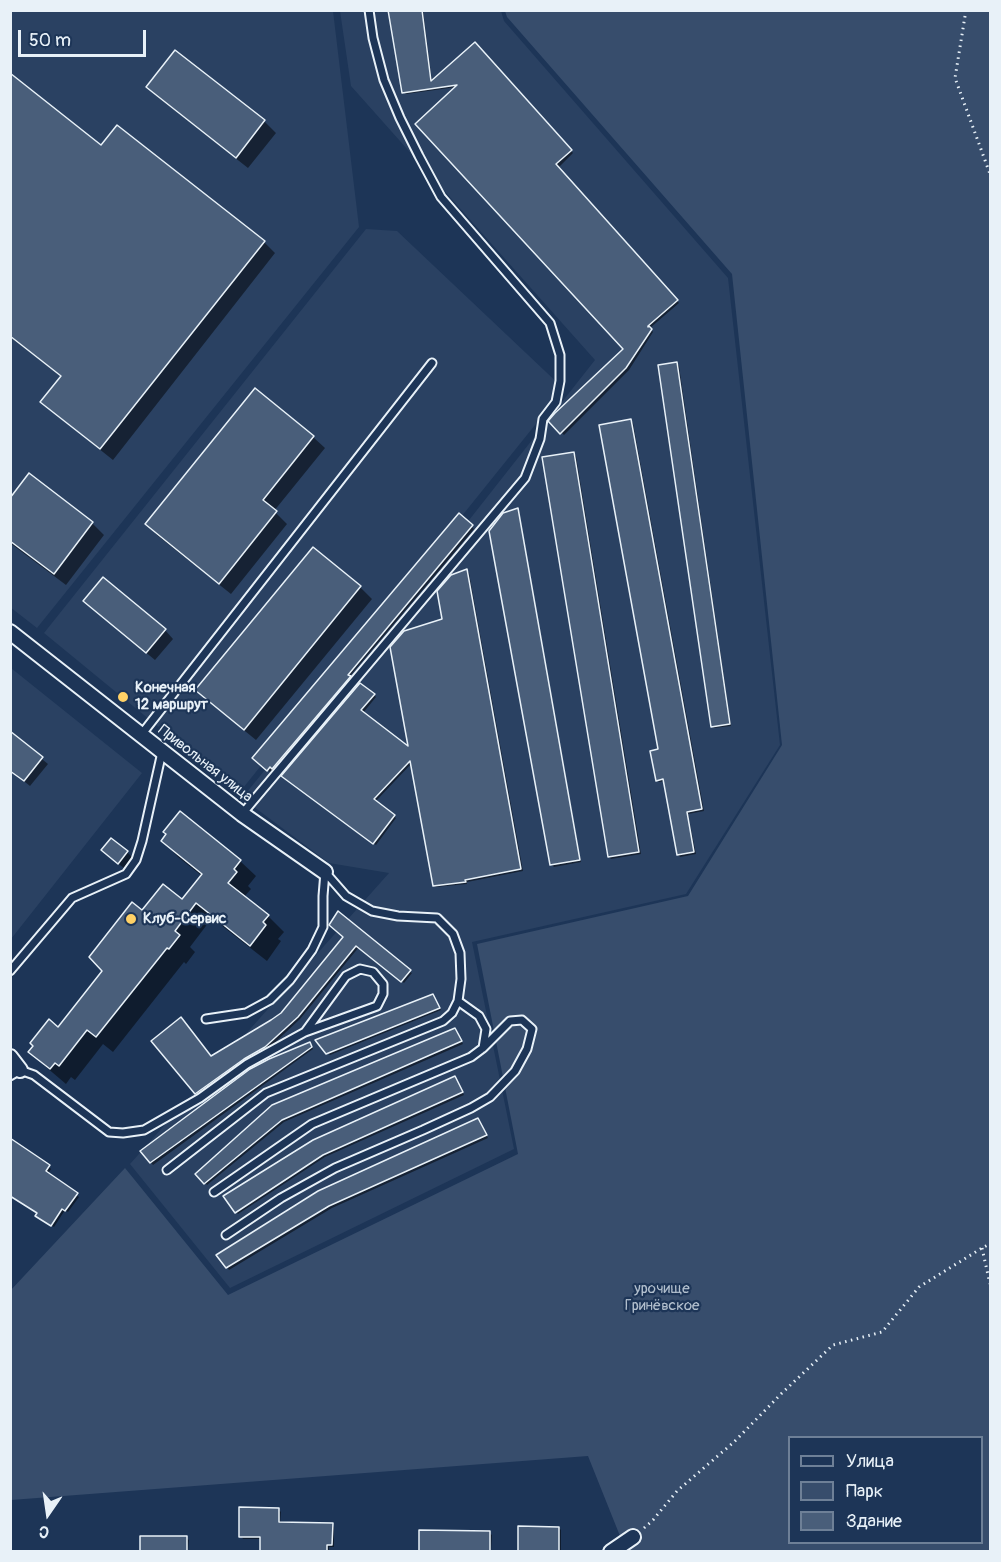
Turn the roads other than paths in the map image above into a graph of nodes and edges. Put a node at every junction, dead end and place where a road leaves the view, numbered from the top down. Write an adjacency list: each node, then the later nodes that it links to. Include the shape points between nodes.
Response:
1 (369, 10): 6 (lane, via 384,80 409,137 441,197 550,323 560,355 560,381 556,402 543,419 525,478)
2 (432, 363): 4 (lane)
3 (10, 632): 4 (street, Привольная улица)
4 (141, 735): 5 (street, Привольная улица)
5 (162, 752): 6 (street, Привольная улица); 8 (lane, via 136,860 126,874 72,898)
6 (242, 814): 7 (street, Привольная улица)
7 (325, 872): 9 (lane, via 346,896 372,911 437,918 453,934 460,953); 10 (lane, via 323,927 290,980 270,1000 246,1013)
8 (10, 971)
9 (458, 1001): 12 (lane, via 479,1016 486,1029); 15 (lane, via 443,1021 266,1093)
10 (206, 1019)
11 (305, 1032): 11 (lane, via 376,1006 383,994 383,984 373,972 360,969 346,976); 14 (lane, via 144,1130 123,1133 109,1132 34,1075)
12 (483, 1047): 16 (lane, via 471,1057 312,1124); 17 (lane, via 510,1021 522,1020 532,1029 515,1071 490,1097 335,1168)
13 (10, 1057): 14 (street)
14 (15, 1073)
15 (167, 1170)
16 (214, 1192)
17 (226, 1235)
18 (633, 1537): 19 (street)
19 (611, 1551)

